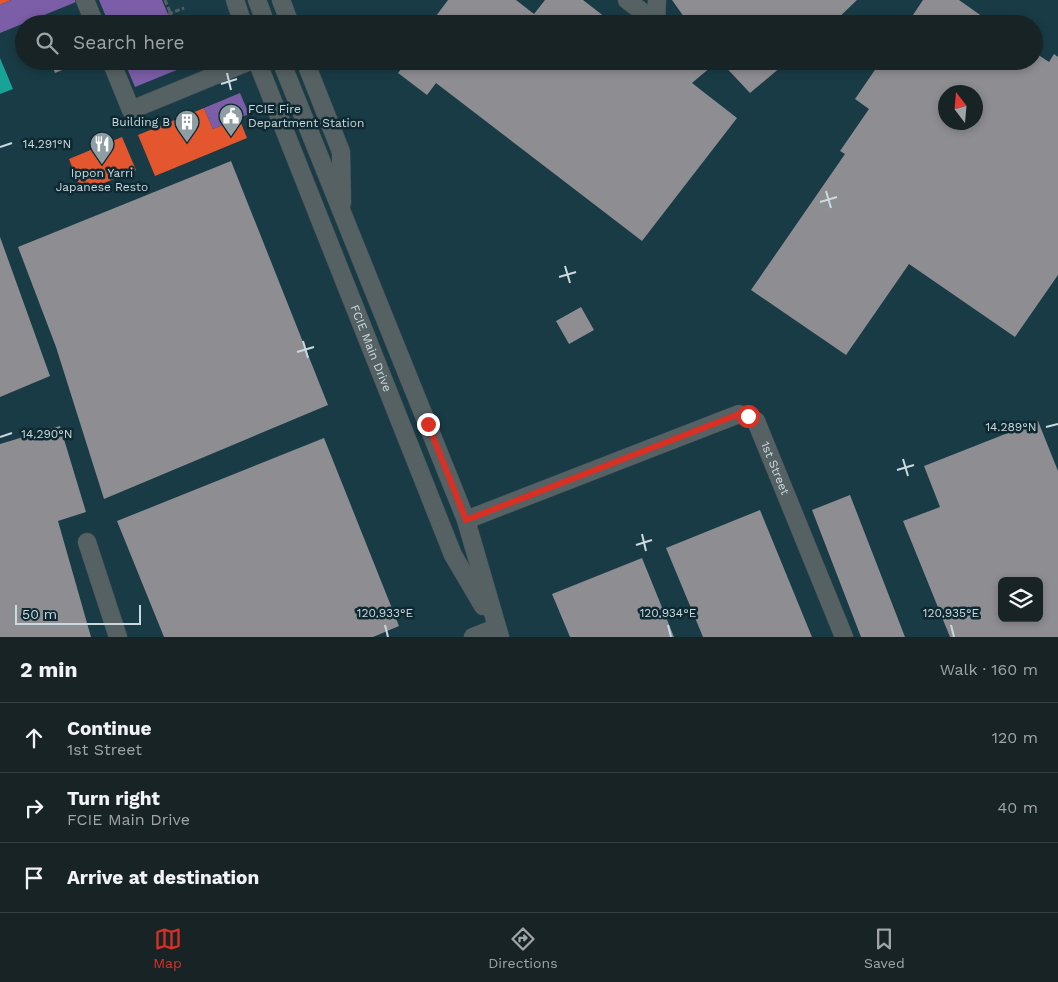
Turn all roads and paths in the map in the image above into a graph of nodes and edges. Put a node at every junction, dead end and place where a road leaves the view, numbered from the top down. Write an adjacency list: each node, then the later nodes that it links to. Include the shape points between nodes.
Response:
1 (85, 0): 10 (street)
2 (165, 0): 9 (path)
3 (257, 0): 12 (street)
4 (280, 0): 13 (street)
5 (627, 0): 14 (street)
6 (657, 0): 15 (street)
7 (234, 1): 11 (street)
8 (184, 8): 9 (path)
9 (169, 14)
10 (91, 15)
11 (239, 15)
12 (263, 15)
13 (286, 15)
14 (647, 15)
15 (657, 15)
16 (115, 70): 17 (street, via 131,110)
17 (228, 70)
18 (261, 70): 24 (street, FCIE Main Drive, via 453,555)
19 (285, 70): 21 (street, FCIE Main Drive)
20 (309, 70): 21 (street, FCIE Main Drive, via 341,152)
21 (342, 214): 22 (street, FCIE Main Drive)
22 (466, 520): 24 (street, FCIE Main Drive); 27 (street, 1st Street, via 739,414 748,416 756,421)
23 (87, 542): 25 (street)
24 (498, 633): 26 (street)
25 (118, 637)
26 (473, 637)
27 (844, 637)

